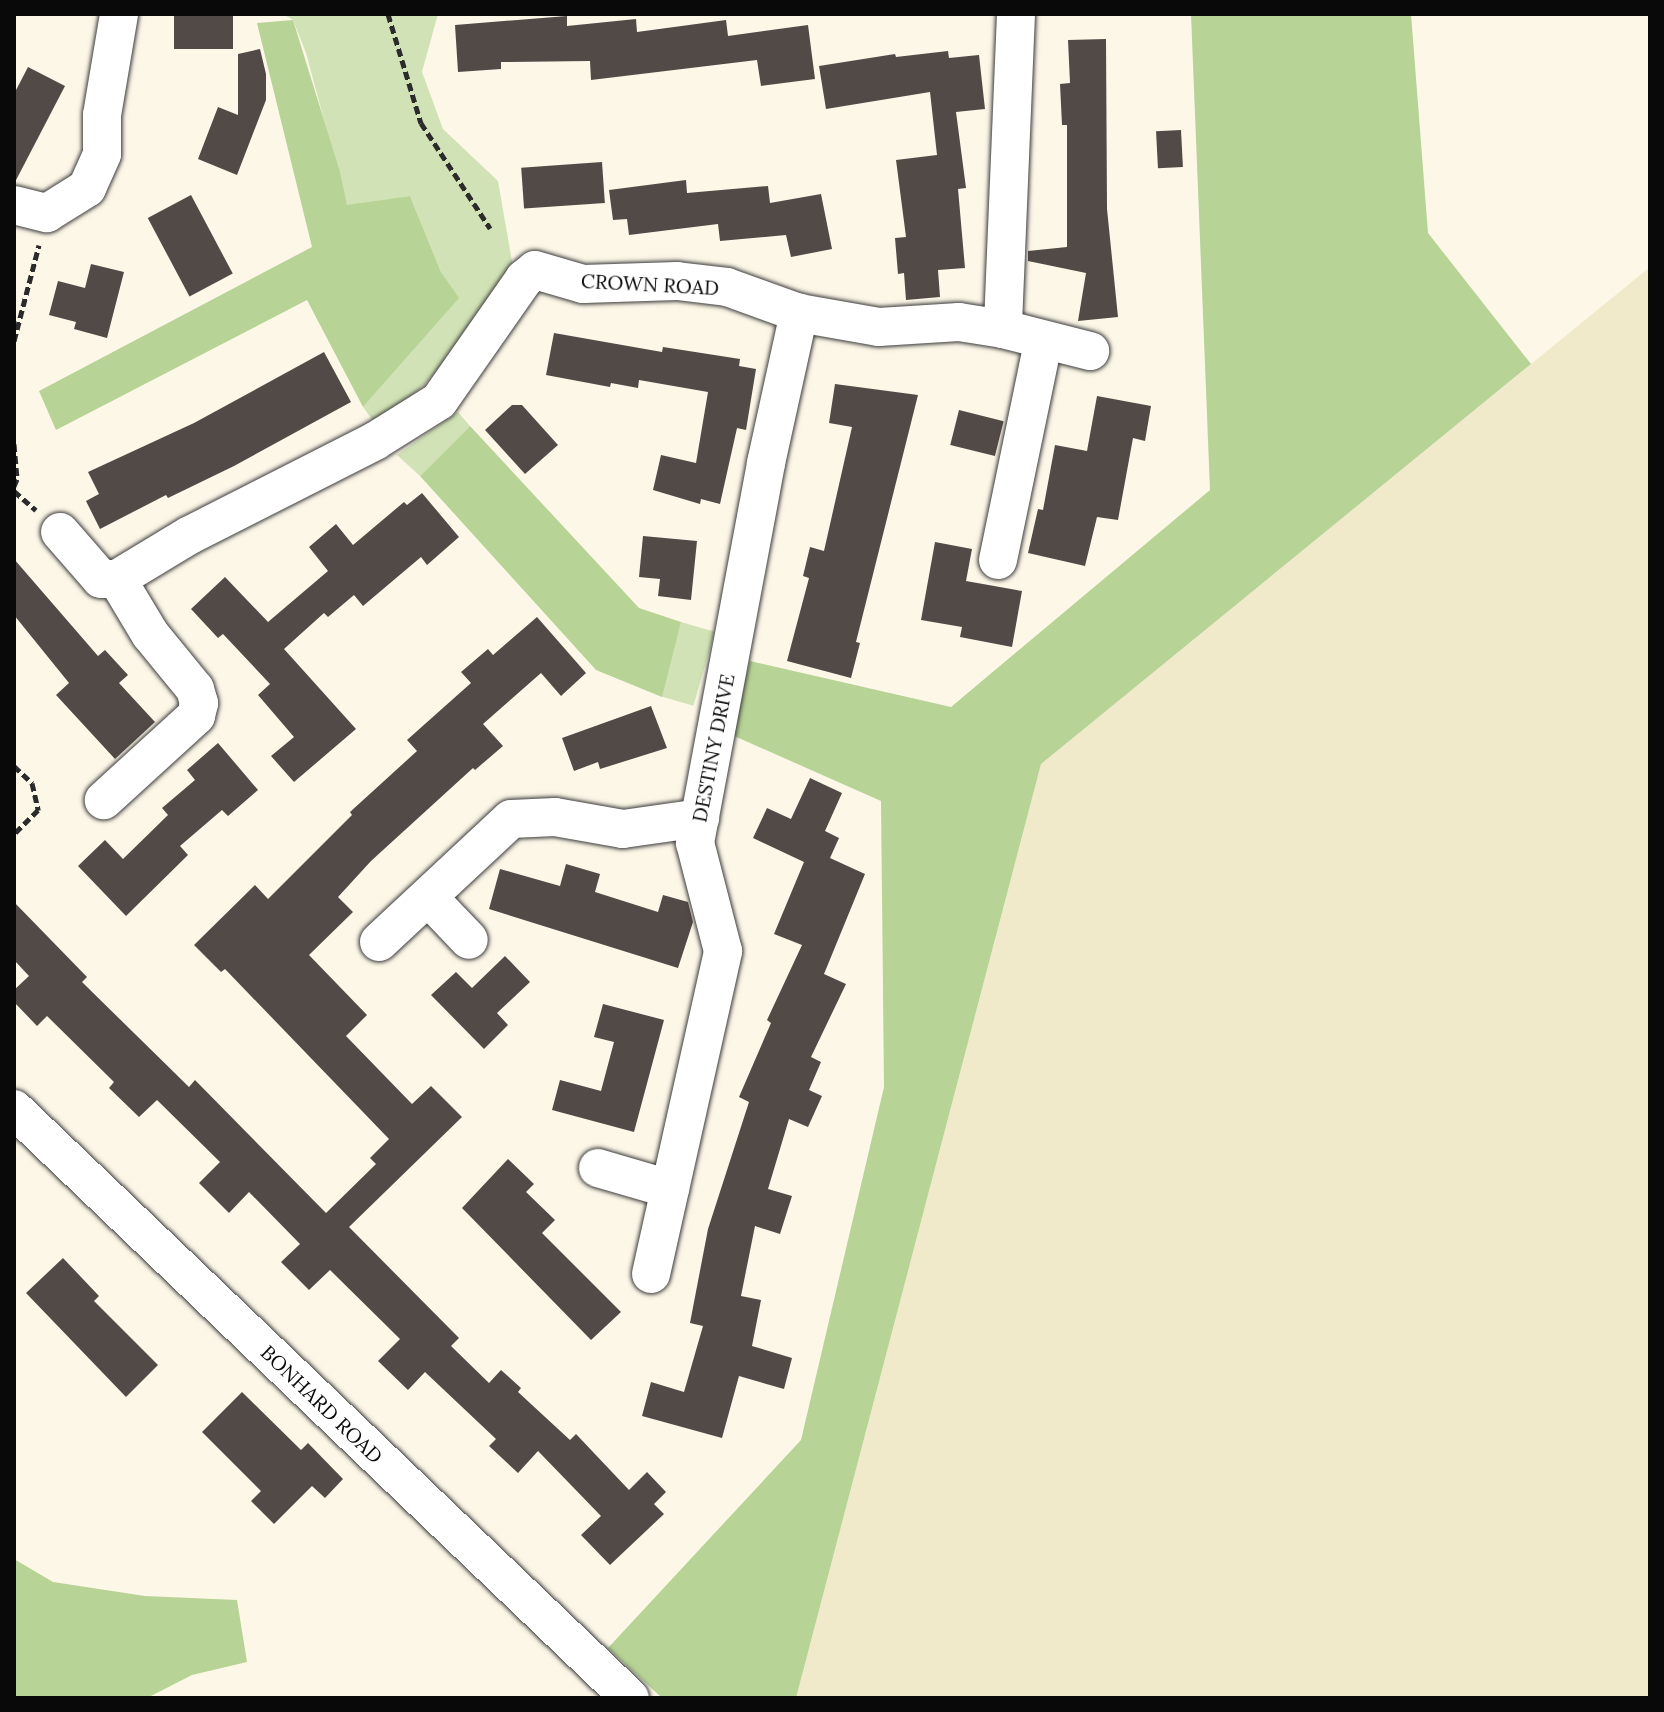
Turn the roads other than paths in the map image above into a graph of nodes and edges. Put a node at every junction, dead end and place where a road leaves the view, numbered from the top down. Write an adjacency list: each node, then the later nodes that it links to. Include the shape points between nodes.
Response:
1 (119, 14): 3 (street, via 102,115 102,154 87,188)
2 (1016, 14): 5 (street)
3 (31, 209)
4 (799, 313): 5 (street, CROWN ROAD, via 879,327 959,322); 10 (street, CROWN ROAD, via 727,287 677,281 583,284 535,270 439,401 375,441 190,535); 12 (street, DESTINY DRIVE)
5 (1003, 329): 6 (street, CROWN ROAD)
6 (1043, 342): 7 (street, CROWN ROAD); 9 (street)
7 (1090, 351)
8 (60, 532): 10 (street, via 101,579)
9 (998, 560)
10 (117, 579): 11 (street, via 150,634 195,689 199,703 196,716)
11 (104, 800)
12 (700, 818): 13 (street, via 623,829 555,817 511,819); 18 (street, DESTINY DRIVE, via 695,843 723,951)
13 (428, 897): 14 (street); 15 (street)
14 (469, 940)
15 (379, 942)
16 (14, 1109): 20 (street, BONHARD ROAD)
17 (598, 1168): 18 (street)
18 (670, 1189): 19 (street, DESTINY DRIVE)
19 (651, 1274)
20 (630, 1698)

